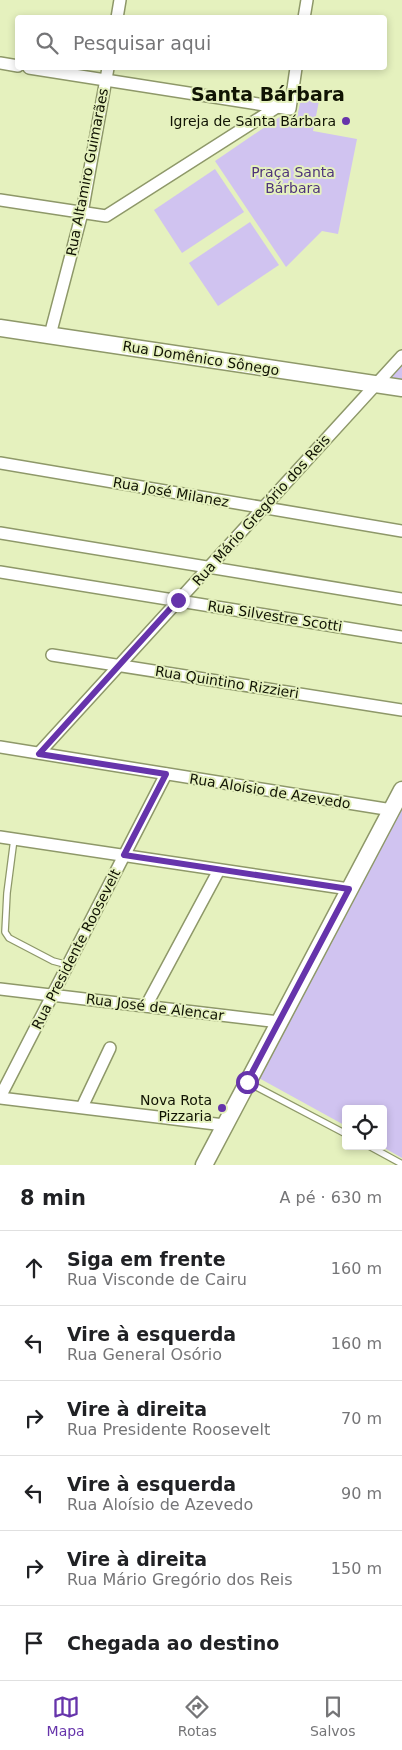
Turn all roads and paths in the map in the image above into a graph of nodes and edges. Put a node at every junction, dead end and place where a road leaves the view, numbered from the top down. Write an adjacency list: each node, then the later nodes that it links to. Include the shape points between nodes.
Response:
1 (120, 0): 3 (street)
2 (307, 0): 4 (street)
3 (118, 15)
4 (304, 15)
5 (0, 63): 6 (street)
6 (15, 66)
7 (60, 70): 9 (street)
8 (296, 70): 10 (street, via 290,109)
9 (107, 73): 10 (street); 12 (street, Rua Altamiro Guimarães)
10 (277, 107): 12 (street, via 106,216)
11 (0, 200): 12 (street)
12 (82, 213): 14 (street, Rua Altamiro Guimarães)
13 (0, 328): 14 (street, Rua Domênico Sônego)
14 (50, 335): 16 (street, Rua Domênico Sônego)
15 (402, 356): 16 (street, Rua Mário Gregório dos Reis)
16 (376, 384): 17 (street, Rua Domênico Sônego); 19 (street, Rua Mário Gregório dos Reis)
17 (402, 388)
18 (0, 463): 19 (street, Rua José Milanez)
19 (263, 507): 20 (street, Rua José Milanez); 22 (street, Rua Mário Gregório dos Reis)
20 (402, 531)
21 (0, 534): 22 (street)
22 (209, 568): 24 (street); 25 (street, Rua Mário Gregório dos Reis)
23 (0, 572): 25 (street, Rua Silvestre Scotti)
24 (402, 599)
25 (178, 600): 26 (street, Rua Silvestre Scotti); 28 (street, Rua Mário Gregório dos Reis)
26 (402, 637)
27 (52, 655): 28 (street, Rua Quintino Rizzieri)
28 (119, 666): 29 (street, Rua Quintino Rizzieri); 31 (street, Rua Mário Gregório dos Reis)
29 (402, 710)
30 (0, 747): 31 (street, Rua Aloísio de Azevedo)
31 (39, 754): 32 (street, Rua Aloísio de Azevedo)
32 (166, 774): 34 (street, Rua Aloísio de Azevedo); 37 (street, Rua Presidente Roosevelt)
33 (402, 790): 34 (street)
34 (392, 810): 39 (street)
35 (0, 837): 36 (street)
36 (14, 839): 37 (street); 40 (lane, via 5,932 9,938)
37 (124, 855): 38 (street); 40 (street, Rua Presidente Roosevelt)
38 (219, 870): 39 (street); 43 (street)
39 (349, 889): 44 (street)
40 (68, 965): 42 (street, Rua Presidente Roosevelt)
41 (0, 989): 42 (street, Rua José de Alencar)
42 (52, 995): 43 (street, Rua José de Alencar); 47 (street, Rua Presidente Roosevelt)
43 (146, 1006): 44 (street, Rua José de Alencar)
44 (279, 1022): 46 (street)
45 (110, 1048): 48 (street)
46 (247, 1082): 49 (street); 50 (lane)
47 (0, 1097): 48 (street)
48 (82, 1107): 49 (street)
49 (224, 1125): 53 (street)
50 (342, 1132)
51 (376, 1150): 52 (lane)
52 (402, 1164)
53 (204, 1165)

